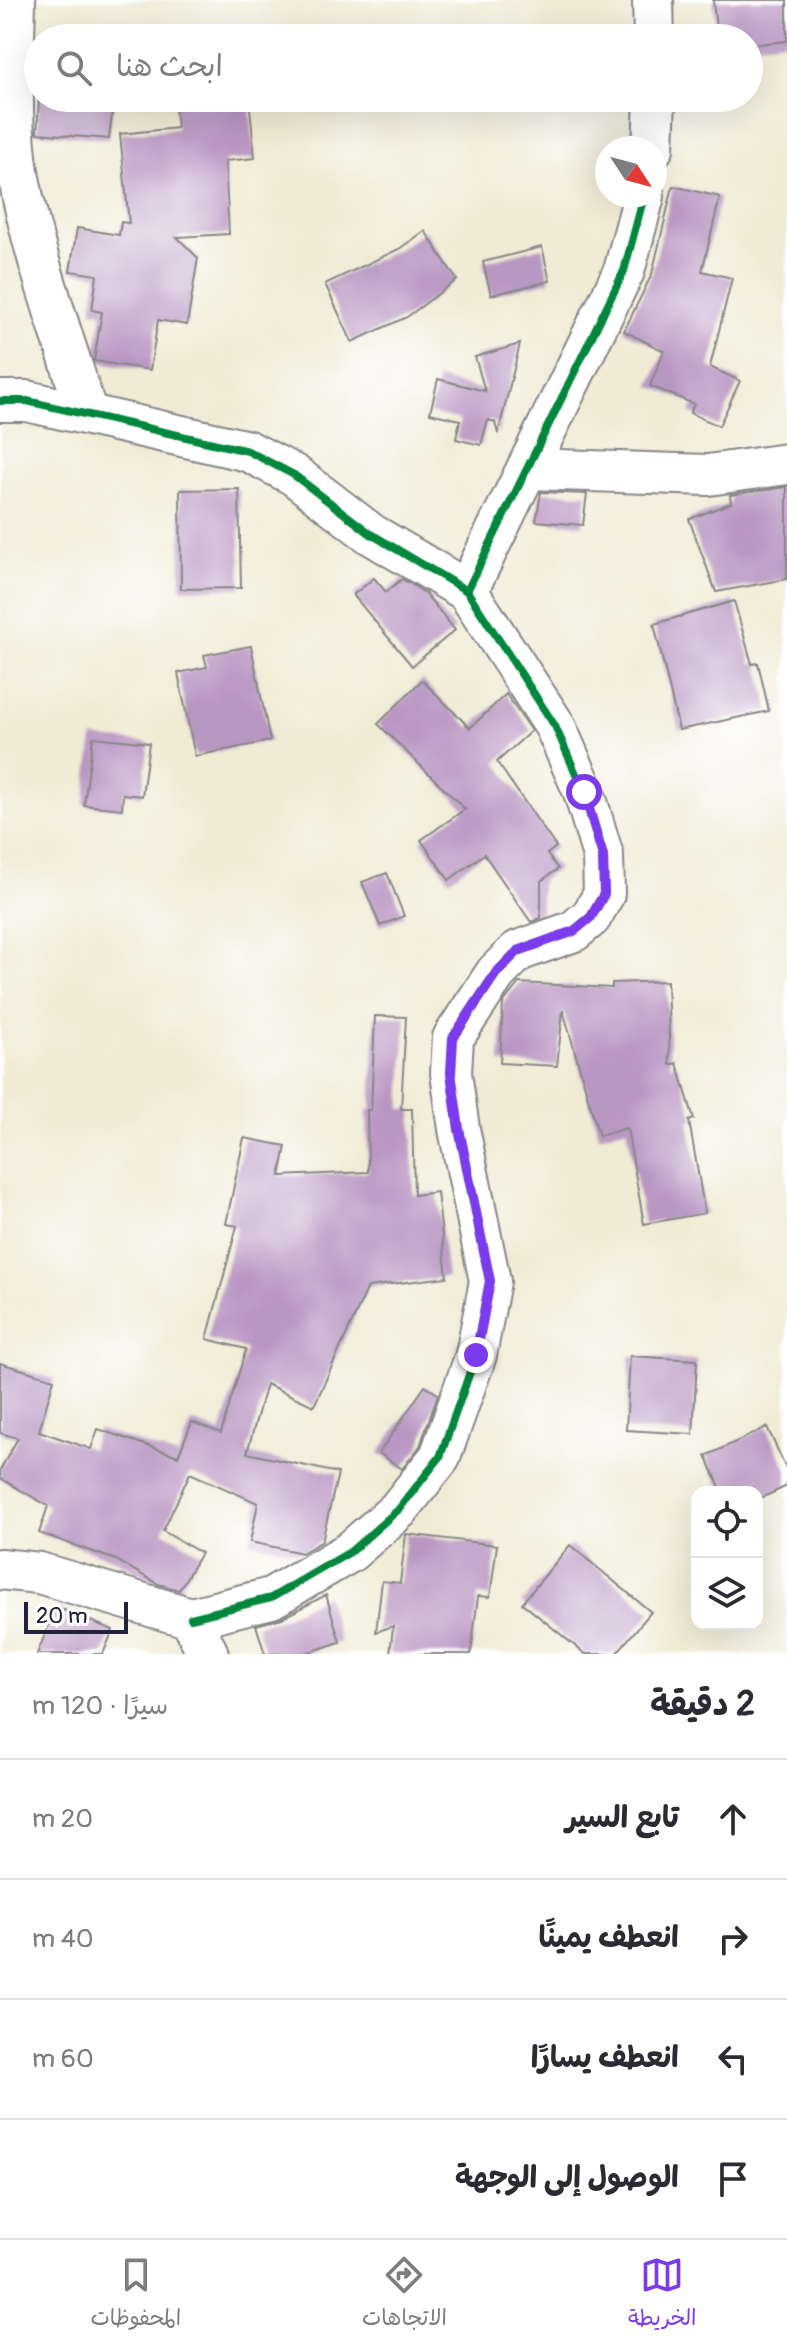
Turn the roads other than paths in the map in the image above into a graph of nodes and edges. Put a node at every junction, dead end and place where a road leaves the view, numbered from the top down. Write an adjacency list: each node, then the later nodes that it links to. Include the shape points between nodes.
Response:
1 (15, 0): 8 (street, via 13,96 19,176)
2 (653, 0): 3 (street)
3 (654, 24)
4 (654, 112): 5 (street)
5 (653, 136)
6 (641, 208): 10 (street, via 624,271)
7 (0, 401): 8 (street)
8 (87, 414): 11 (street, via 248,451 294,475 371,534)
9 (787, 464): 10 (street, via 708,475)
10 (529, 469): 11 (street)
11 (467, 591): 13 (street, via 555,726 603,856 604,894 591,917 574,931 518,951 496,973 453,1038 451,1073 459,1129 490,1281 476,1355 440,1457 398,1510 350,1552 271,1598)
12 (0, 1569): 13 (street, via 39,1573)
13 (191, 1618): 14 (street)
14 (208, 1654)

